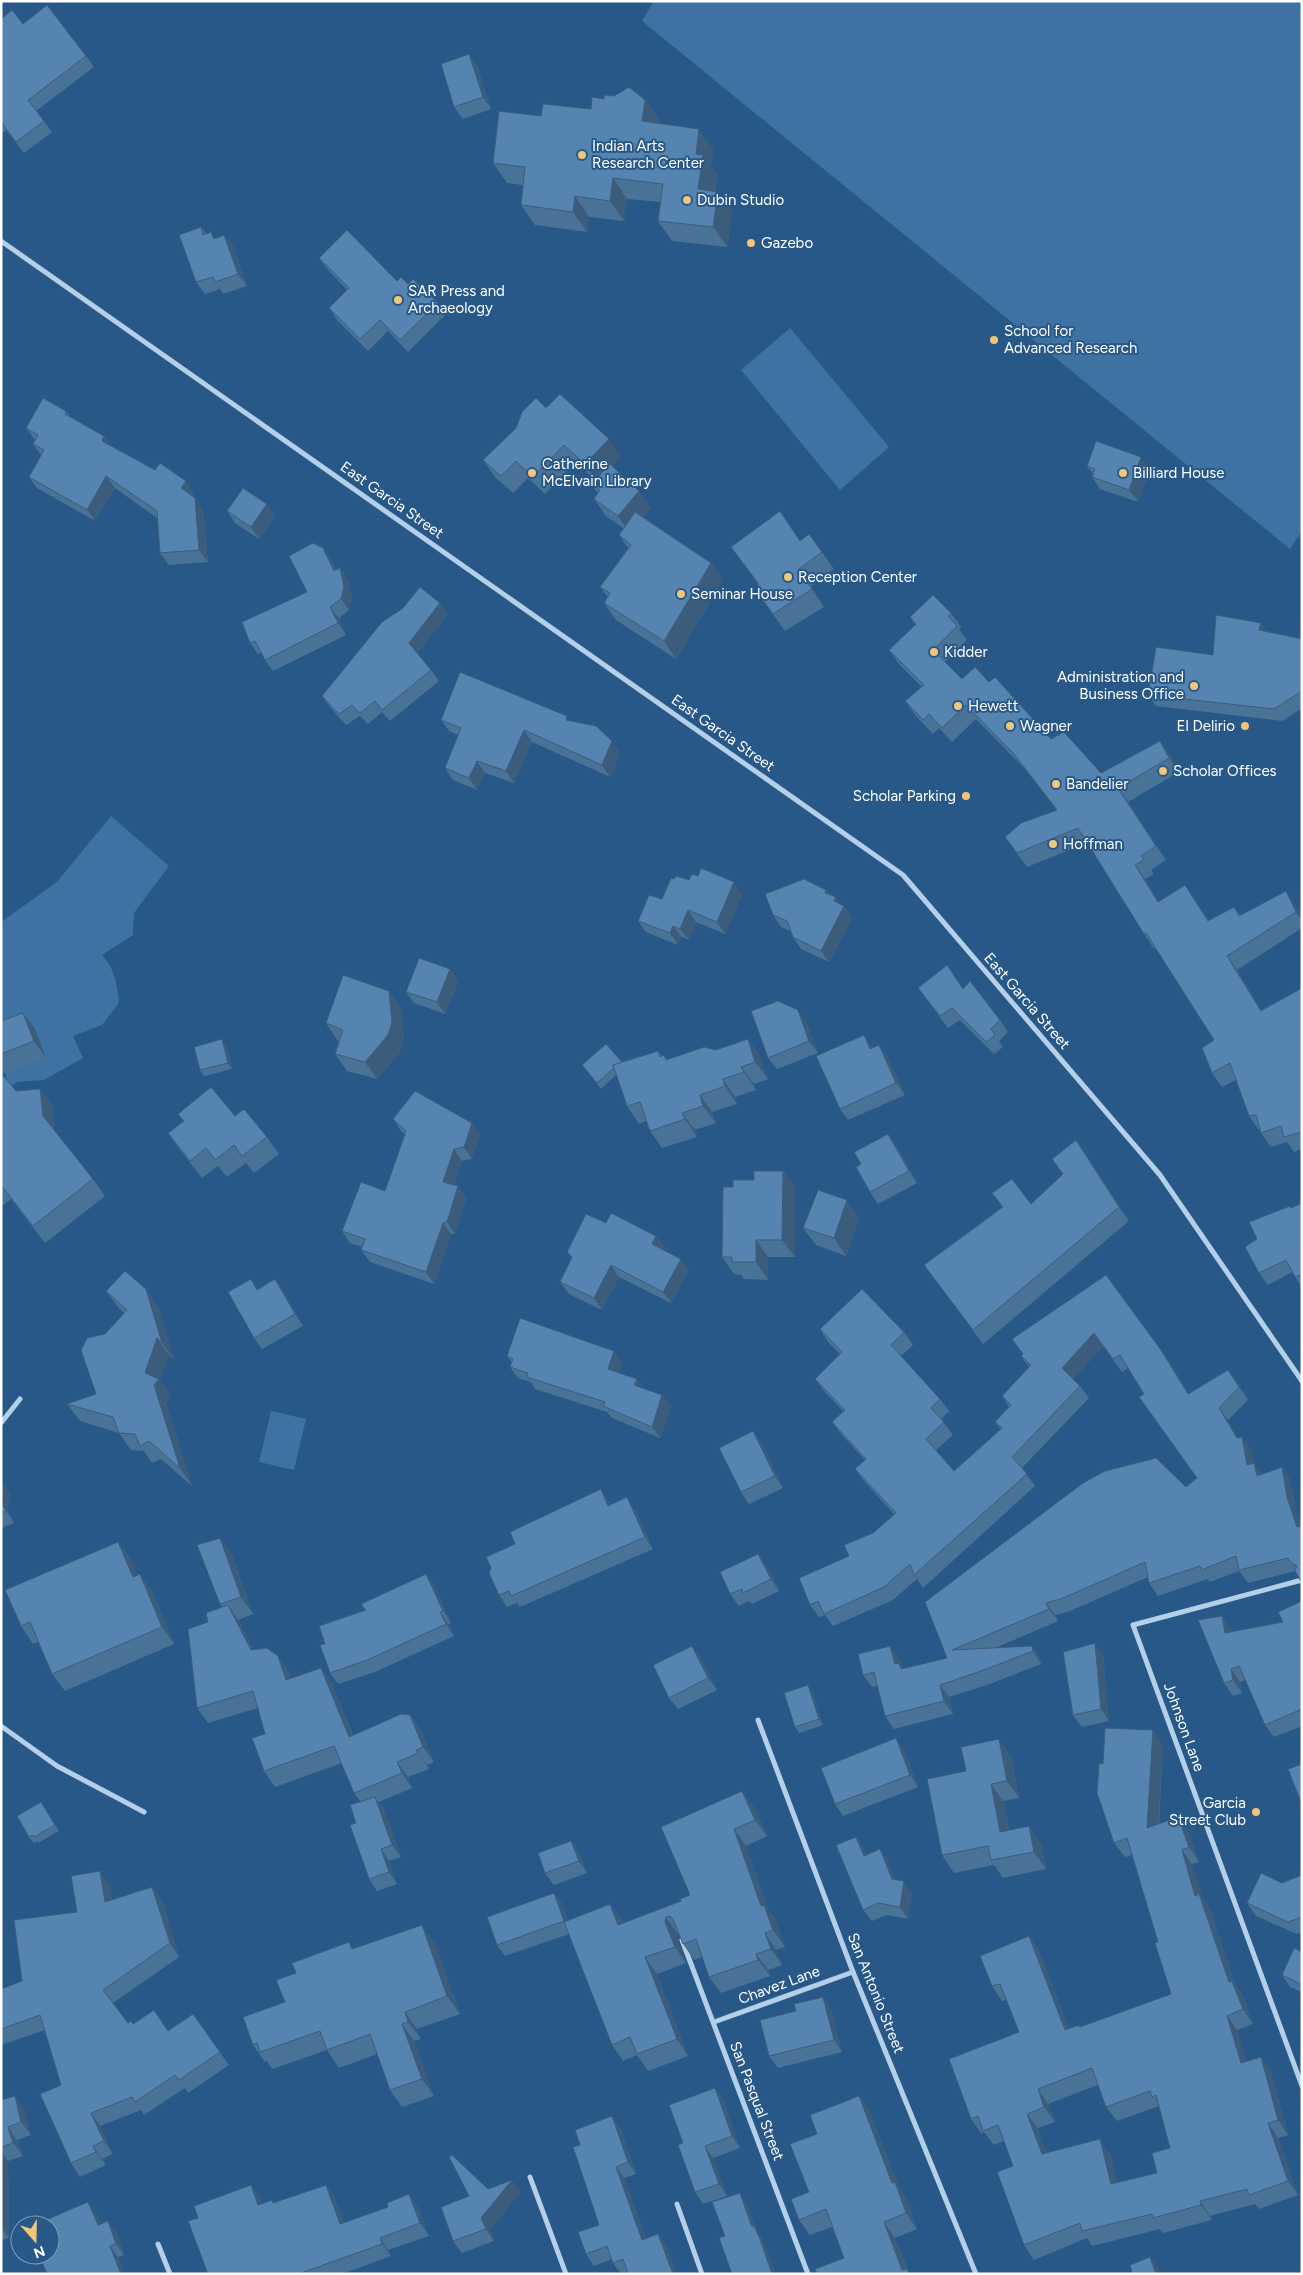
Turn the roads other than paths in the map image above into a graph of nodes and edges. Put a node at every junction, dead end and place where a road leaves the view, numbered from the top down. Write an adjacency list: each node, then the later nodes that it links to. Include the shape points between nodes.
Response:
1 (1, 241): 2 (street, East Garcia Street, via 903,875 1160,1175)
2 (1302, 1381)
3 (20, 1399): 4 (street)
4 (1, 1423)
5 (1302, 1580): 12 (street, Johnson Lane, via 1133,1625)
6 (758, 1720): 10 (street, San Antonio Street)
7 (1, 1726): 8 (street, via 57,1766)
8 (144, 1812)
9 (680, 1937): 11 (street, San Pasqual Street)
10 (853, 1972): 11 (street, Chavez Lane); 20 (street, San Antonio Street)
11 (714, 2022): 19 (street, San Pasqual Street)
12 (1302, 2086)
13 (530, 2177): 17 (street)
14 (677, 2204): 18 (street)
15 (158, 2244): 16 (street)
16 (170, 2274)
17 (566, 2274)
18 (702, 2274)
19 (808, 2274)
20 (976, 2274)

